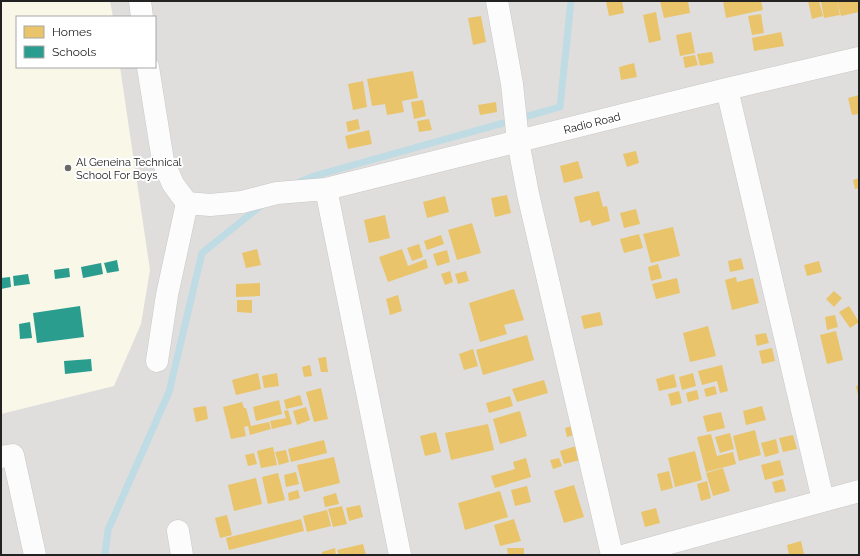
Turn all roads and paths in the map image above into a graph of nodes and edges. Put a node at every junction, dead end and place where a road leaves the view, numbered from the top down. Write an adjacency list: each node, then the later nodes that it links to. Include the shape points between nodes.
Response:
1 (140, 1): 3 (street)
2 (497, 1): 7 (street, via 512,84)
3 (142, 16)
4 (859, 58): 6 (street, Radio Road)
5 (148, 68): 9 (street, via 163,161 173,184)
6 (727, 89): 7 (street, Radio Road); 13 (street)
7 (518, 142): 8 (street, Radio Road); 18 (street)
8 (326, 189): 9 (street, Radio Road, via 277,193 242,202 210,205); 17 (street)
9 (187, 203): 10 (street, via 167,295)
10 (157, 361)
11 (1, 458): 15 (street, via 13,455)
12 (859, 491): 13 (street)
13 (823, 500): 19 (street)
14 (178, 531): 16 (street)
15 (35, 555)
16 (182, 555)
17 (400, 555)
18 (612, 555)
19 (626, 555)

